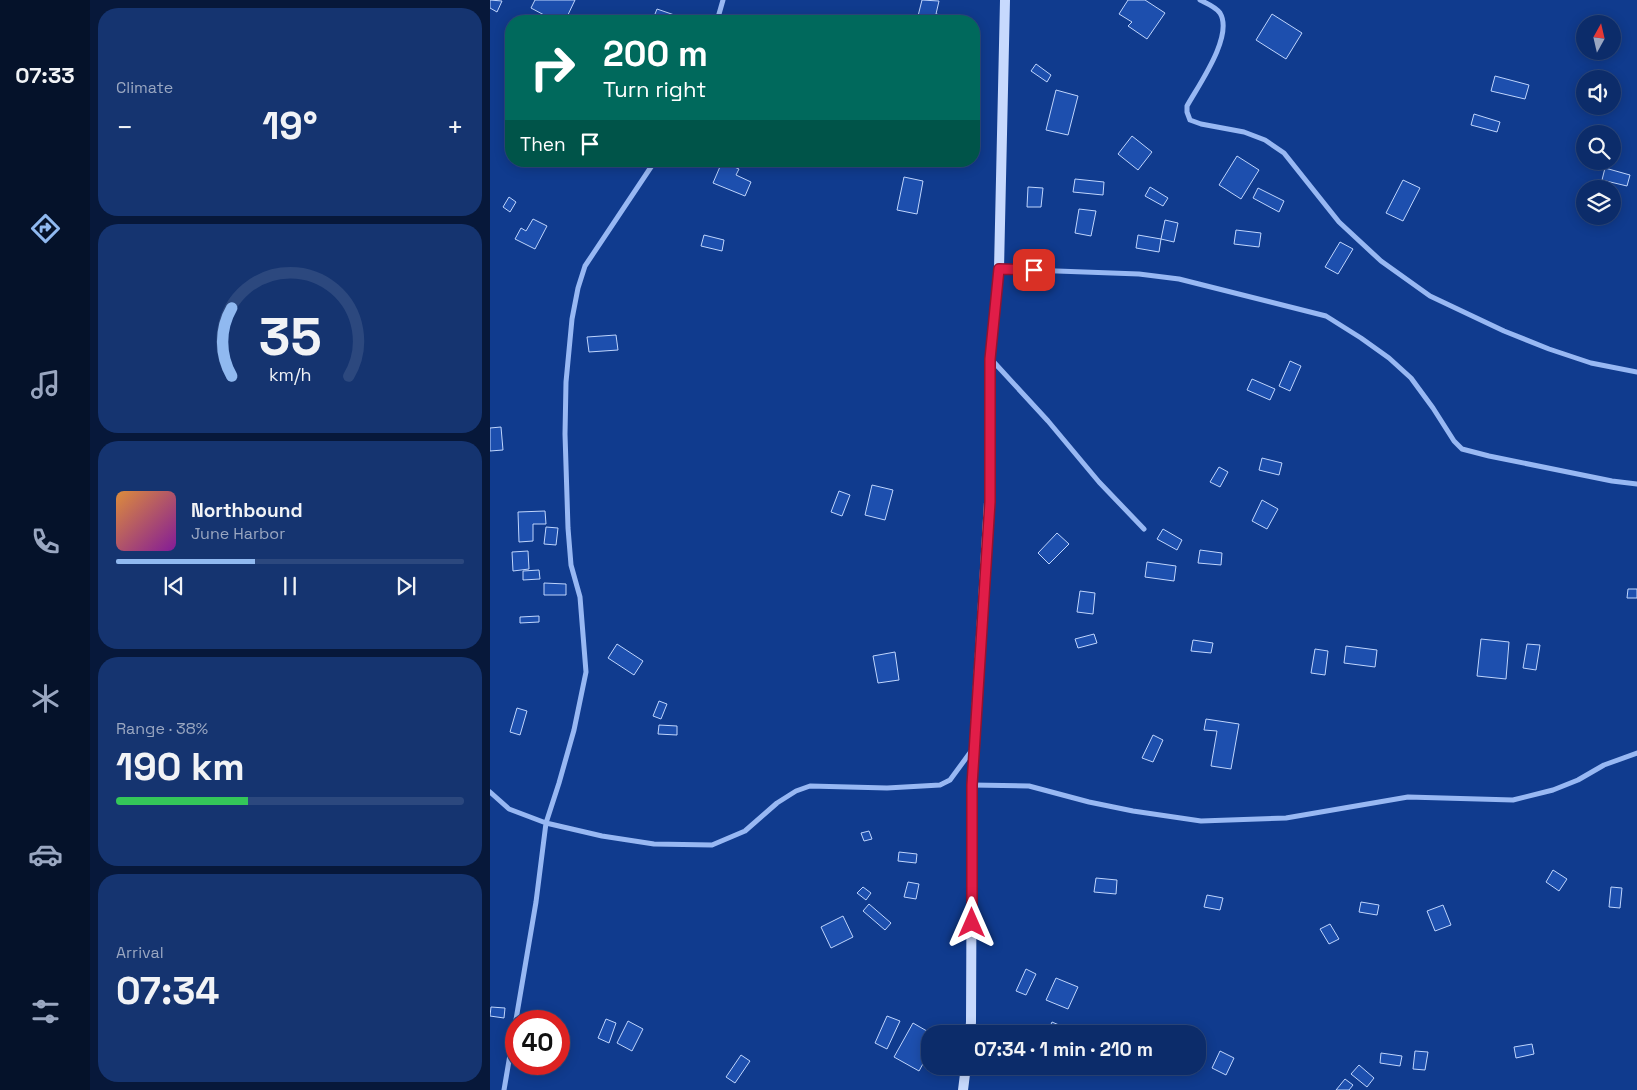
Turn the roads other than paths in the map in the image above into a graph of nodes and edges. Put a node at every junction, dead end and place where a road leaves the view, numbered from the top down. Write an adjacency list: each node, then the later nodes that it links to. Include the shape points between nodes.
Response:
1 (723, 0): 4 (street)
2 (1004, 0): 6 (street)
3 (1200, 0): 8 (street, via 1219,11 1224,23 1214,58 1187,106 1190,120 1244,132 1265,140 1284,153 1339,222 1381,261 1430,296 1550,349 1591,363)
4 (719, 15)
5 (651, 167): 15 (street, via 585,266 572,319 565,434 568,528 571,565 580,597 586,672 574,730)
6 (999, 269): 7 (street); 9 (street, via 1138,274 1179,279 1326,316 1382,353 1411,378 1462,449)
7 (990, 359): 10 (street, via 1048,421 1098,482); 11 (street, via 990,502)
8 (1637, 372)
9 (1637, 484)
10 (1144, 529)
11 (975, 746): 13 (street); 15 (street, via 950,780 940,785 887,788 810,786 777,803 745,831 712,845 654,844)
12 (1637, 753): 13 (street, via 1604,764 1553,790 1512,800 1408,797 1286,818 1201,821 1133,812 1029,786)
13 (972, 785): 16 (street)
14 (490, 792): 15 (street, via 509,808)
15 (546, 823): 18 (street)
16 (971, 1025)
17 (964, 1075): 19 (street)
18 (504, 1090)
19 (962, 1090)

